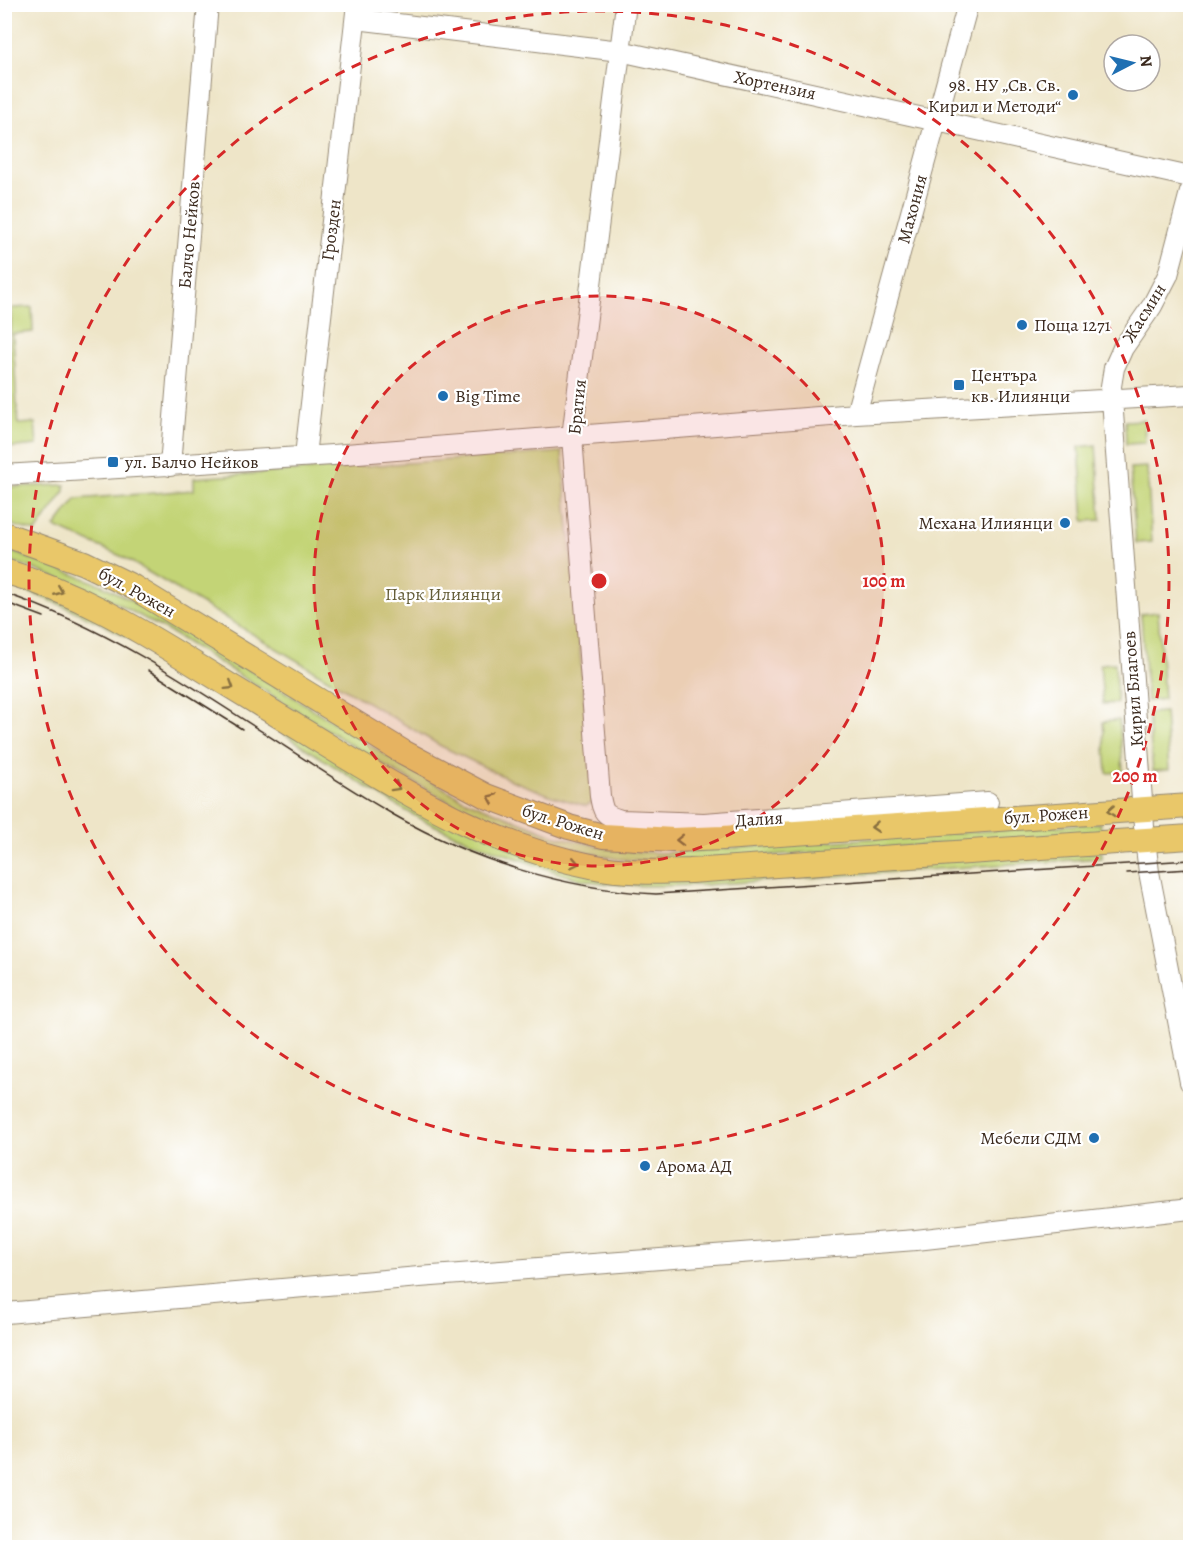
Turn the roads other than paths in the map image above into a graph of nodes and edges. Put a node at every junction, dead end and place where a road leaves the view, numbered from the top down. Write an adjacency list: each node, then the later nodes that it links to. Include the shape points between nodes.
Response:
1 (208, 4): 14 (street, Балчо Нейков)
2 (626, 4): 5 (street, Братия)
3 (968, 4): 6 (street, Махония)
4 (356, 12): 5 (street, Хортензия); 13 (street, Грозден)
5 (620, 51): 6 (street, Хортензия); 12 (street, Братия)
6 (936, 120): 7 (street, Хортензия); 11 (street, Махония)
7 (1191, 177)
8 (1191, 192): 10 (street, Жасмин, via 1168,275 1114,368)
9 (1191, 394): 10 (street)
10 (1112, 400): 11 (street); 20 (street, Кирил Благоев)
11 (856, 414): 12 (street)
12 (572, 437): 13 (street); 21 (street, Братия)
13 (305, 456): 14 (street)
14 (170, 466): 15 (street)
15 (4, 476)
16 (4, 534): 22 (main road, бул. Рожен, one-way to 16, via 673,840 603,836 568,827 486,796 442,774 113,576)
17 (4, 571): 24 (main road, бул. Рожен, one-way to 24, via 120,619 440,812 525,849 565,861 622,870 690,871)
18 (988, 802): 22 (street, Далия)
19 (1191, 806): 20 (main road, бул. Рожен)
20 (1142, 809): 22 (main road, бул. Рожен, one-way to 22); 24 (street, Кирил Благоев)
21 (603, 811): 22 (street, Далия, via 621,820 704,823)
22 (919, 815)
23 (1191, 837): 24 (main road, бул. Рожен)
24 (1145, 840): 25 (street, Кирил Благоев)
25 (1191, 1082)
26 (1191, 1209): 27 (street, via 916,1240)
27 (6, 1313)

